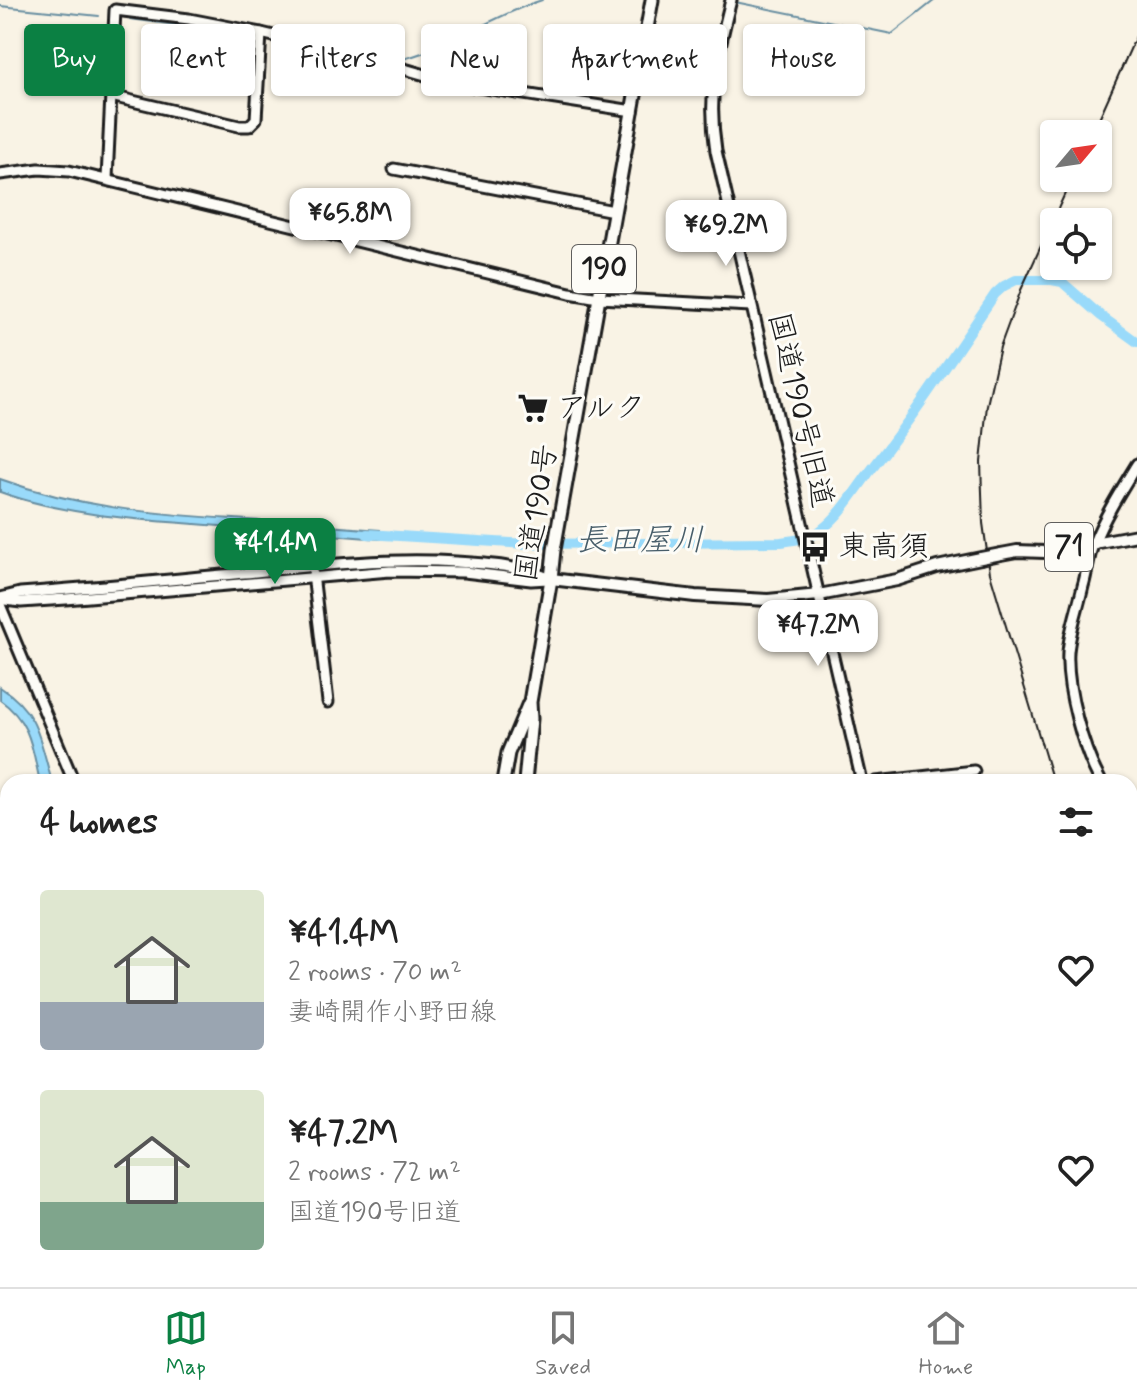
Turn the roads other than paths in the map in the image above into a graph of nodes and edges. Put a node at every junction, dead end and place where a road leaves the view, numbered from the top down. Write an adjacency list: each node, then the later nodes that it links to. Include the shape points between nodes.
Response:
1 (652, 0): 6 (highway, 国道190号 / 190)
2 (731, 0): 12 (street, 国道190号旧道, via 717,57 712,115)
3 (114, 24): 4 (street, via 115,10)
4 (261, 33): 5 (street, via 256,119 249,126); 6 (street, via 453,83)
5 (111, 96): 9 (street)
6 (633, 111): 10 (highway, 国道190号 / 190)
7 (394, 169): 10 (street)
8 (0, 174): 9 (street, via 52,168)
9 (107, 179): 11 (street)
10 (614, 211): 11 (highway, 国道190号 / 190)
11 (599, 298): 12 (street); 17 (highway, 国道190号 / 190)
12 (751, 306): 18 (street, 国道190号旧道)
13 (1137, 464): 15 (street)
14 (1137, 535): 15 (main road, 71)
15 (1094, 543): 18 (main road, 71, bridge, via 1001,554); 30 (street, via 1068,664 1085,745)
16 (313, 572): 17 (street, via 424,571); 19 (street, via 66,599); 20 (street)
17 (551, 579): 18 (main road, 71, via 734,600); 21 (highway, 国道190号 / 190)
18 (819, 595): 28 (street, 国道190号旧道)
19 (0, 601): 25 (street)
20 (328, 702)
21 (530, 702): 22 (highway, 国道190号 / 190); 23 (highway, 国道190号 / 190)
22 (505, 766): 23 (highway, via 518,761); 26 (highway, 国道190号 / 190)
23 (527, 769): 27 (highway, 国道190号 / 190)
24 (974, 771): 29 (street)
25 (71, 774)
26 (504, 774)
27 (526, 774)
28 (860, 774)
29 (947, 774)
30 (1098, 774)

